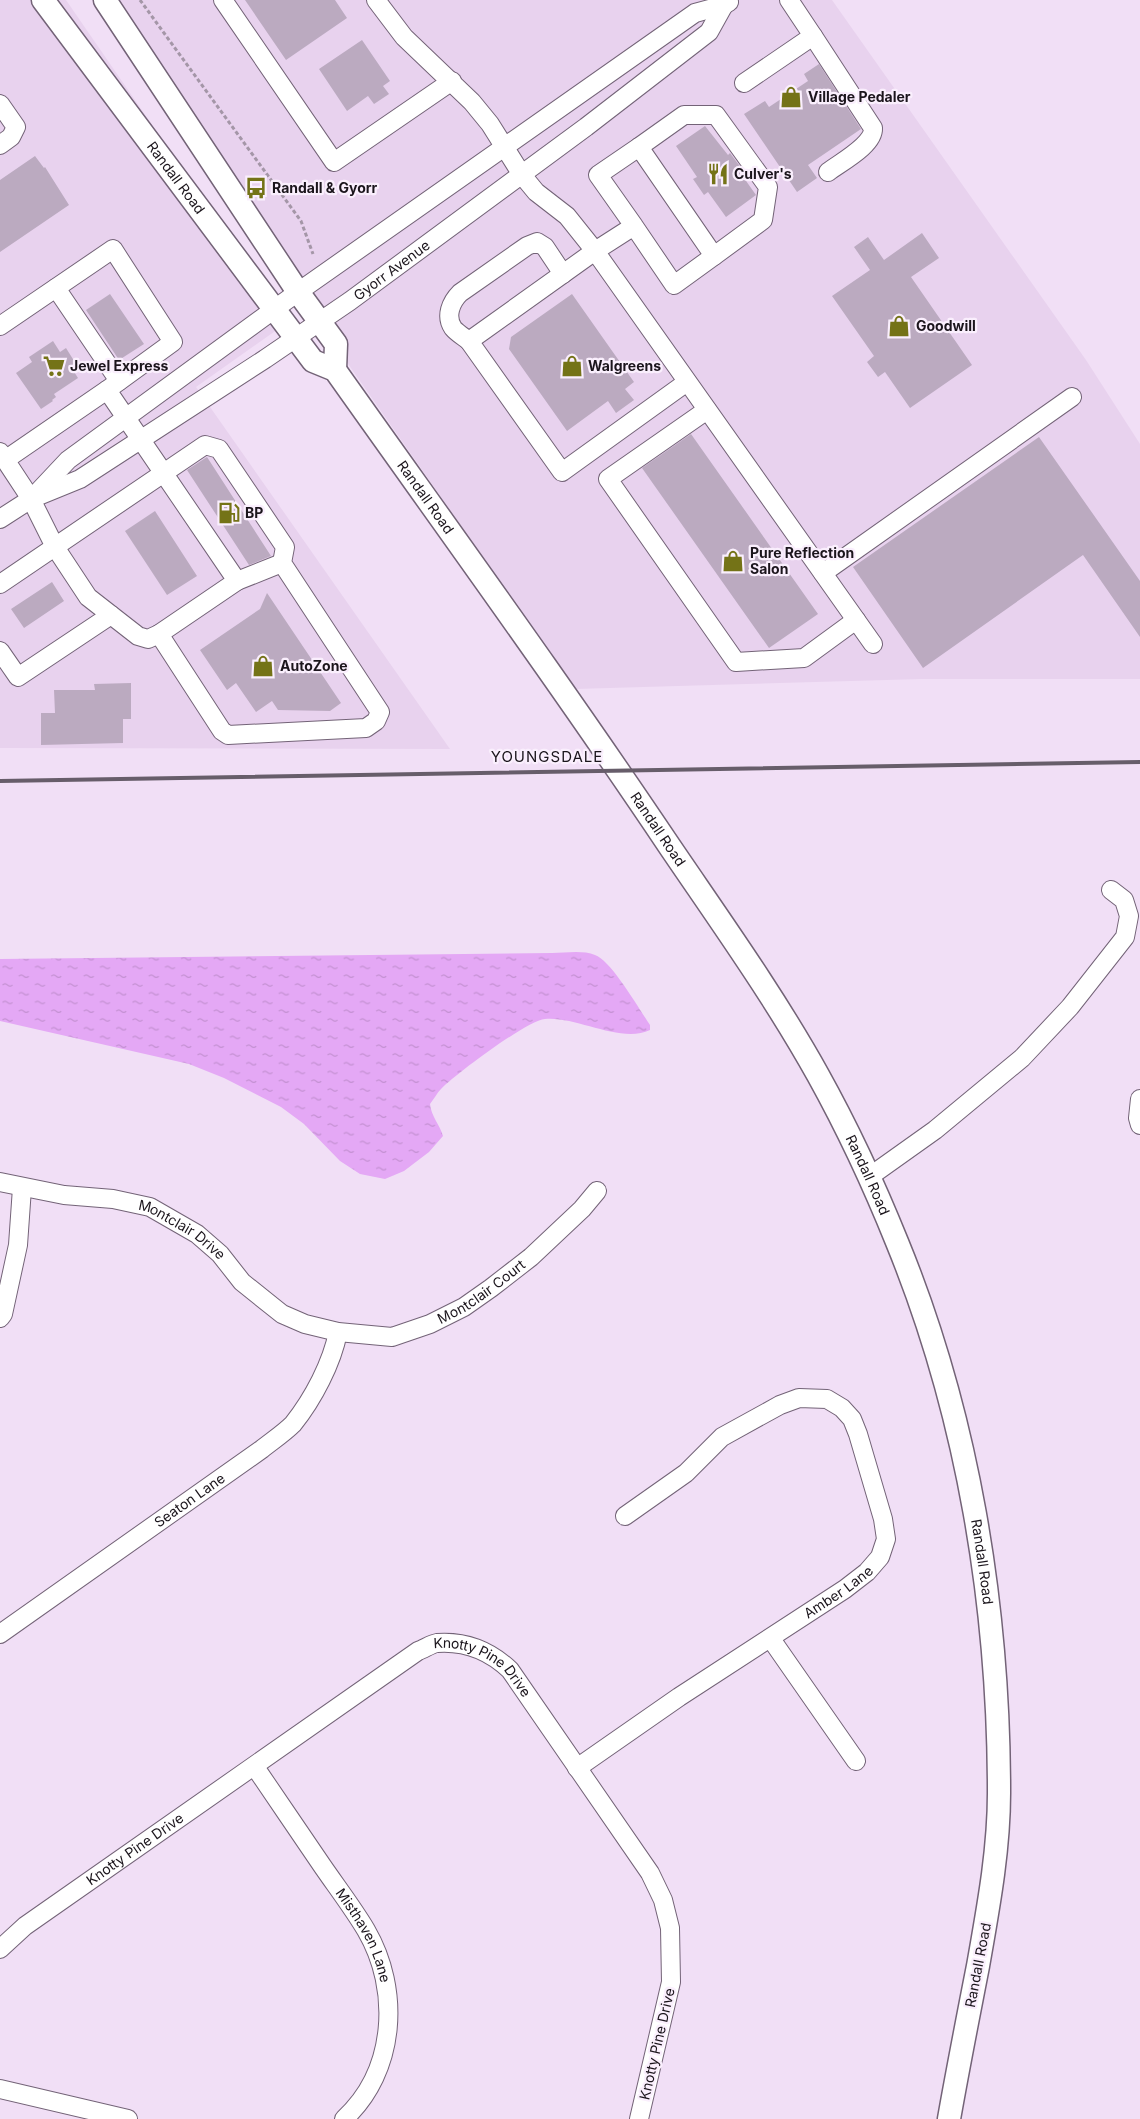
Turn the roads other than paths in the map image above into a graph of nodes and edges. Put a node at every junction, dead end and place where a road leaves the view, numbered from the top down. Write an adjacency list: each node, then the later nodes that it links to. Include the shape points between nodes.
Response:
1 (42, 0): 22 (main road, Randall Road)
2 (105, 0): 21 (main road)
3 (223, 0): 8 (street, via 334,162)
4 (376, 0): 8 (street, via 404,37)
5 (789, 0): 7 (street)
6 (725, 2): 13 (street, Gyorr Avenue, via 695,13); 15 (street, Gyorr Avenue, via 709,32)
7 (813, 36): 9 (street); 14 (street, via 873,128 869,142)
8 (452, 81): 13 (street, via 490,124)
9 (744, 83)
10 (0, 104): 11 (street, via 16,127 11,137)
11 (0, 144)
12 (639, 147): 16 (street, via 598,175); 18 (street); 18 (street, via 684,115 716,115 768,188 764,220)
13 (504, 148): 15 (street); 21 (street, Gyorr Avenue)
14 (828, 172)
15 (522, 175): 17 (street, via 536,192 567,216); 23 (street, Gyorr Avenue)
16 (634, 226): 17 (street); 18 (street, via 674,284)
17 (594, 251): 19 (street); 28 (street)
18 (714, 256)
19 (563, 274): 26 (street); 26 (street, via 546,247 537,242 460,293 449,310 450,321 454,329)
20 (56, 288): 24 (street); 29 (street); 29 (street, via 113,249 174,342)
21 (298, 292): 22 (street, Gyorr Avenue); 23 (main road)
22 (274, 310): 25 (main road, Randall Road); 32 (street, Gyorr Avenue)
23 (319, 322): 25 (street, Gyorr Avenue); 27 (main road, via 336,344)
24 (0, 326)
25 (295, 339): 27 (main road, Randall Road, via 312,361); 33 (street, Gyorr Avenue)
26 (469, 341): 28 (street, via 562,472)
27 (335, 370): 51 (main road, Randall Road, via 619,771 751,967 817,1073)
28 (687, 382): 31 (street)
29 (113, 385): 32 (street); 34 (street)
30 (1072, 397): 40 (street)
31 (707, 410): 40 (street); 44 (street, via 608,479 730,654 736,662 804,658)
32 (126, 418): 33 (street); 36 (street, Gyorr Avenue, via 68,460)
33 (141, 440): 35 (street); 36 (street, Gyorr Avenue, via 80,478)
34 (3, 456): 36 (street)
35 (164, 472): 38 (street); 39 (street, via 205,445 219,449 285,547); 41 (street)
36 (32, 499): 37 (street, Gyorr Avenue); 38 (street)
37 (0, 519)
38 (55, 547): 42 (street); 43 (street, via 88,597)
39 (282, 563): 41 (street); 45 (street, via 380,712 376,721 366,728 228,735 222,731)
40 (823, 573): 44 (street)
41 (237, 581): 45 (street)
42 (0, 584)
43 (111, 615): 45 (street, via 138,636 148,639); 47 (street, via 18,677)
44 (856, 620): 46 (street)
45 (159, 634)
46 (873, 644)
47 (0, 651)
48 (1111, 890): 51 (street, via 1124,900 1129,916 1125,937 1070,1007 1022,1058 935,1130)
49 (1140, 1099): 50 (street)
50 (1140, 1125)
51 (869, 1177): 68 (main road, Randall Road, via 920,1306 955,1426 982,1552 994,1667 999,1796 992,1888)
52 (0, 1182): 53 (street, Montclair Drive)
53 (22, 1188): 55 (street, via 18,1245); 56 (street, Montclair Drive, via 150,1207 197,1234 220,1254 242,1282 282,1314)
54 (597, 1191): 56 (street, Montclair Court, via 531,1257 464,1307 430,1324 392,1337)
55 (0, 1318)
56 (338, 1332): 58 (street, Seaton Lane, via 322,1376 292,1424 262,1449)
57 (625, 1516): 59 (street, Amber Lane, via 686,1473 722,1437 780,1405 799,1398 827,1399 842,1408 858,1434 886,1539 880,1557 867,1572 846,1590)
58 (0, 1634)
59 (771, 1639): 60 (street); 62 (street, Amber Lane, via 678,1697)
60 (856, 1761)
61 (254, 1767): 62 (street, Knotty Pine Drive, via 418,1651 435,1643 468,1645 498,1658 510,1670); 63 (street, Knotty Pine Drive, via 25,1926); 66 (street, Misthaven Lane, via 366,1931 380,1962 389,2010 383,2058 370,2088)
62 (578, 1768): 67 (street, Knotty Pine Drive, via 650,1873 663,1900 670,1928 672,1982)
63 (0, 1949)
64 (0, 2089): 65 (street)
65 (128, 2119)
66 (344, 2119)
67 (639, 2119)
68 (949, 2119)

